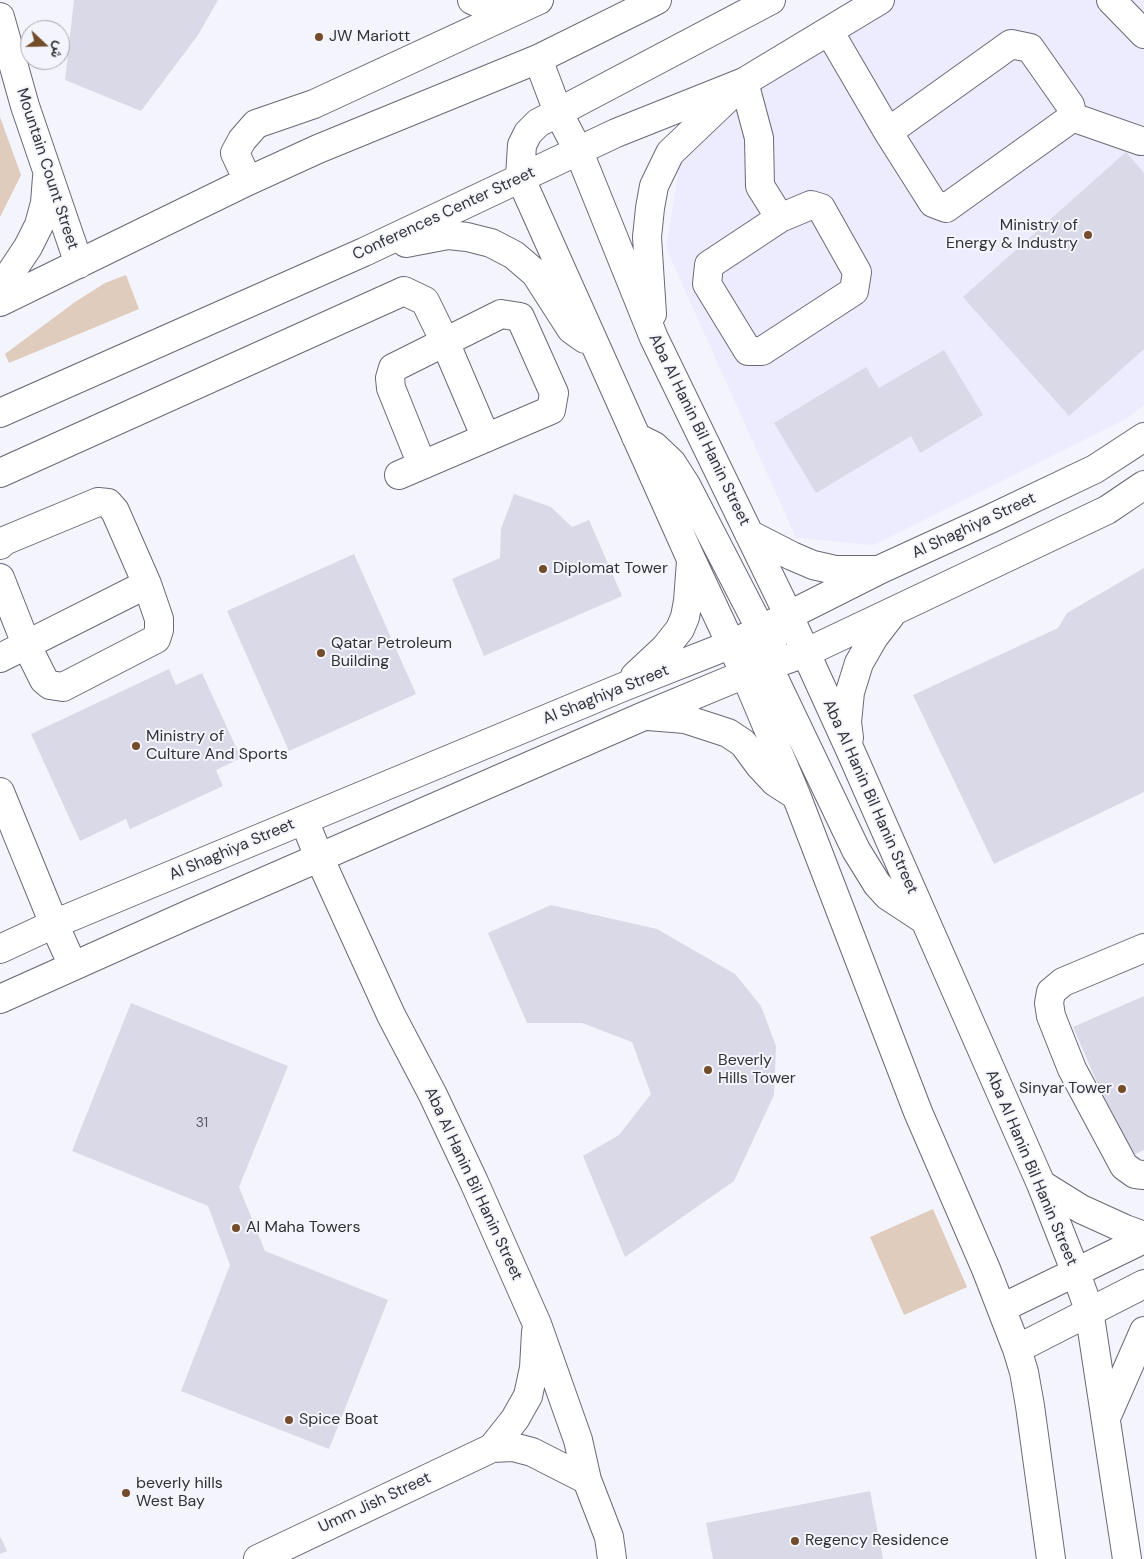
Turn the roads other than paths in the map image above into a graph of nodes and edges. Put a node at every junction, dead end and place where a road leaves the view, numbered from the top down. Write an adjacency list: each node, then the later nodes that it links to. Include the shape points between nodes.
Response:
1 (473, 0): 8 (street)
2 (539, 0): 8 (street)
3 (658, 0): 11 (street)
4 (771, 0): 13 (street)
5 (880, 0): 9 (street, Conferences Center Street)
6 (1110, 0): 10 (street)
7 (0, 17): 18 (street, Mountain Count Street)
8 (498, 19): 20 (street, via 314,104 256,124 235,153)
9 (829, 31): 12 (street, Conferences Center Street); 15 (street)
10 (1144, 34)
11 (538, 59): 13 (street, Aba Al Hanin Bil Hanin Street); 20 (street)
12 (744, 82): 17 (street, Conferences Center Street, via 616,133); 21 (street, via 759,138 760,186); 26 (street, via 670,153 654,186 647,237)
13 (558, 112): 17 (street, Aba Al Hanin Bil Hanin Street); 19 (street, via 528,133 520,153)
14 (1072, 118): 15 (street, via 946,208 933,203); 15 (street, via 1070,105 1030,48 1011,44); 16 (street)
15 (888, 132)
16 (1141, 141)
17 (578, 152): 19 (street, Conferences Center Street); 26 (street, Aba Al Hanin Bil Hanin Street)
18 (47, 176): 23 (street, Mountain Count Street); 24 (street, via 45,203 38,225 28,247)
19 (520, 177): 22 (street, Conferences Center Street); 28 (street)
20 (248, 181): 23 (street)
21 (780, 218): 21 (street, via 811,205 821,208 857,272 854,291 762,351 748,351 707,284 709,265)
22 (364, 252): 28 (street, via 448,235 492,243 514,255 535,273 571,329); 29 (street, Conferences Center Street)
23 (79, 264): 25 (street)
24 (0, 286)
25 (0, 302)
26 (654, 338): 35 (street, Aba Al Hanin Bil Hanin Street)
27 (445, 342): 32 (street); 32 (street, via 393,368 390,378 410,470); 32 (street, via 501,314 520,317 554,393 551,410); 33 (street, via 425,301 404,291)
28 (595, 345): 30 (street)
29 (0, 413)
30 (636, 437): 37 (street); 43 (street, via 654,446 672,463)
31 (1144, 437): 38 (street, Al Shaghiya Street, via 1095,469)
32 (486, 438)
33 (0, 474)
34 (1144, 485): 41 (street, Al Shaghiya Street, via 1107,510)
35 (749, 534): 38 (street, via 813,565 835,570); 42 (street, Aba Al Hanin Bil Hanin Street)
36 (0, 545): 40 (street, via 98,502 108,504 115,511)
37 (691, 559): 45 (street); 49 (street, via 688,602 680,629 665,648)
38 (881, 569): 42 (street, Al Shaghiya Street)
39 (0, 578): 44 (street)
40 (147, 584): 44 (street); 44 (street, via 160,619 156,639 63,687 50,685 44,680)
41 (893, 612): 46 (street, Al Shaghiya Street); 51 (street, via 859,663 850,692 847,722)
42 (789, 616): 43 (street, Al Shaghiya Street); 46 (street, Aba Al Hanin Bil Hanin Street)
43 (761, 630): 45 (street, Al Shaghiya Street); 46 (street, via 767,639 784,650)
44 (26, 644): 47 (street)
45 (732, 644): 48 (street); 49 (street, Al Shaghiya Street)
46 (805, 653): 48 (street, Al Shaghiya Street); 51 (street, Aba Al Hanin Bil Hanin Street)
47 (0, 658)
48 (757, 670): 50 (street, Al Shaghiya Street); 53 (street); 56 (street, via 877,884 888,896)
49 (623, 687): 54 (street, Al Shaghiya Street)
50 (644, 716): 53 (street, via 685,719 728,733 743,743 775,782); 55 (street, Al Shaghiya Street)
51 (851, 752): 56 (street, Aba Al Hanin Bil Hanin Street)
52 (0, 792): 57 (street)
53 (796, 796): 67 (street, via 918,1112)
54 (304, 820): 55 (street, Aba Al Hanin Bil Hanin Street); 57 (street, Al Shaghiya Street)
55 (319, 858): 60 (street, Al Shaghiya Street); 69 (street, Aba Al Hanin Bil Hanin Street, via 391,1015 474,1182)
56 (923, 919): 63 (street, Aba Al Hanin Bil Hanin Street)
57 (54, 924): 59 (street, Al Shaghiya Street); 60 (street)
58 (1144, 948): 62 (street, via 1063,982 1051,992 1049,1003 1072,1069 1124,1166 1135,1174)
59 (0, 949)
60 (74, 966): 61 (street, Al Shaghiya Street)
61 (0, 999)
62 (1144, 1175)
63 (1040, 1184): 64 (street, via 1088,1213); 65 (street, Aba Al Hanin Bil Hanin Street)
64 (1144, 1238): 65 (street)
65 (1076, 1273): 67 (street); 68 (street, Aba Al Hanin Bil Hanin Street)
66 (1144, 1284): 68 (street)
67 (1002, 1308): 71 (street)
68 (1089, 1310): 71 (street); 72 (street, Aba Al Hanin Bil Hanin Street)
69 (537, 1324): 73 (street, Umm Jish Street, via 528,1396); 74 (street, Aba Al Hanin Bil Hanin Street, via 578,1440)
70 (1144, 1331): 72 (street)
71 (1017, 1348): 77 (street, via 1030,1406)
72 (1106, 1418): 78 (street, Aba Al Hanin Bil Hanin Street)
73 (492, 1448): 74 (street, Umm Jish Street, via 513,1447 532,1452); 75 (street, Umm Jish Street)
74 (587, 1480): 76 (street, Aba Al Hanin Bil Hanin Street, via 609,1537)
75 (258, 1559)
76 (612, 1559)
77 (1051, 1559)
78 (1127, 1559)

